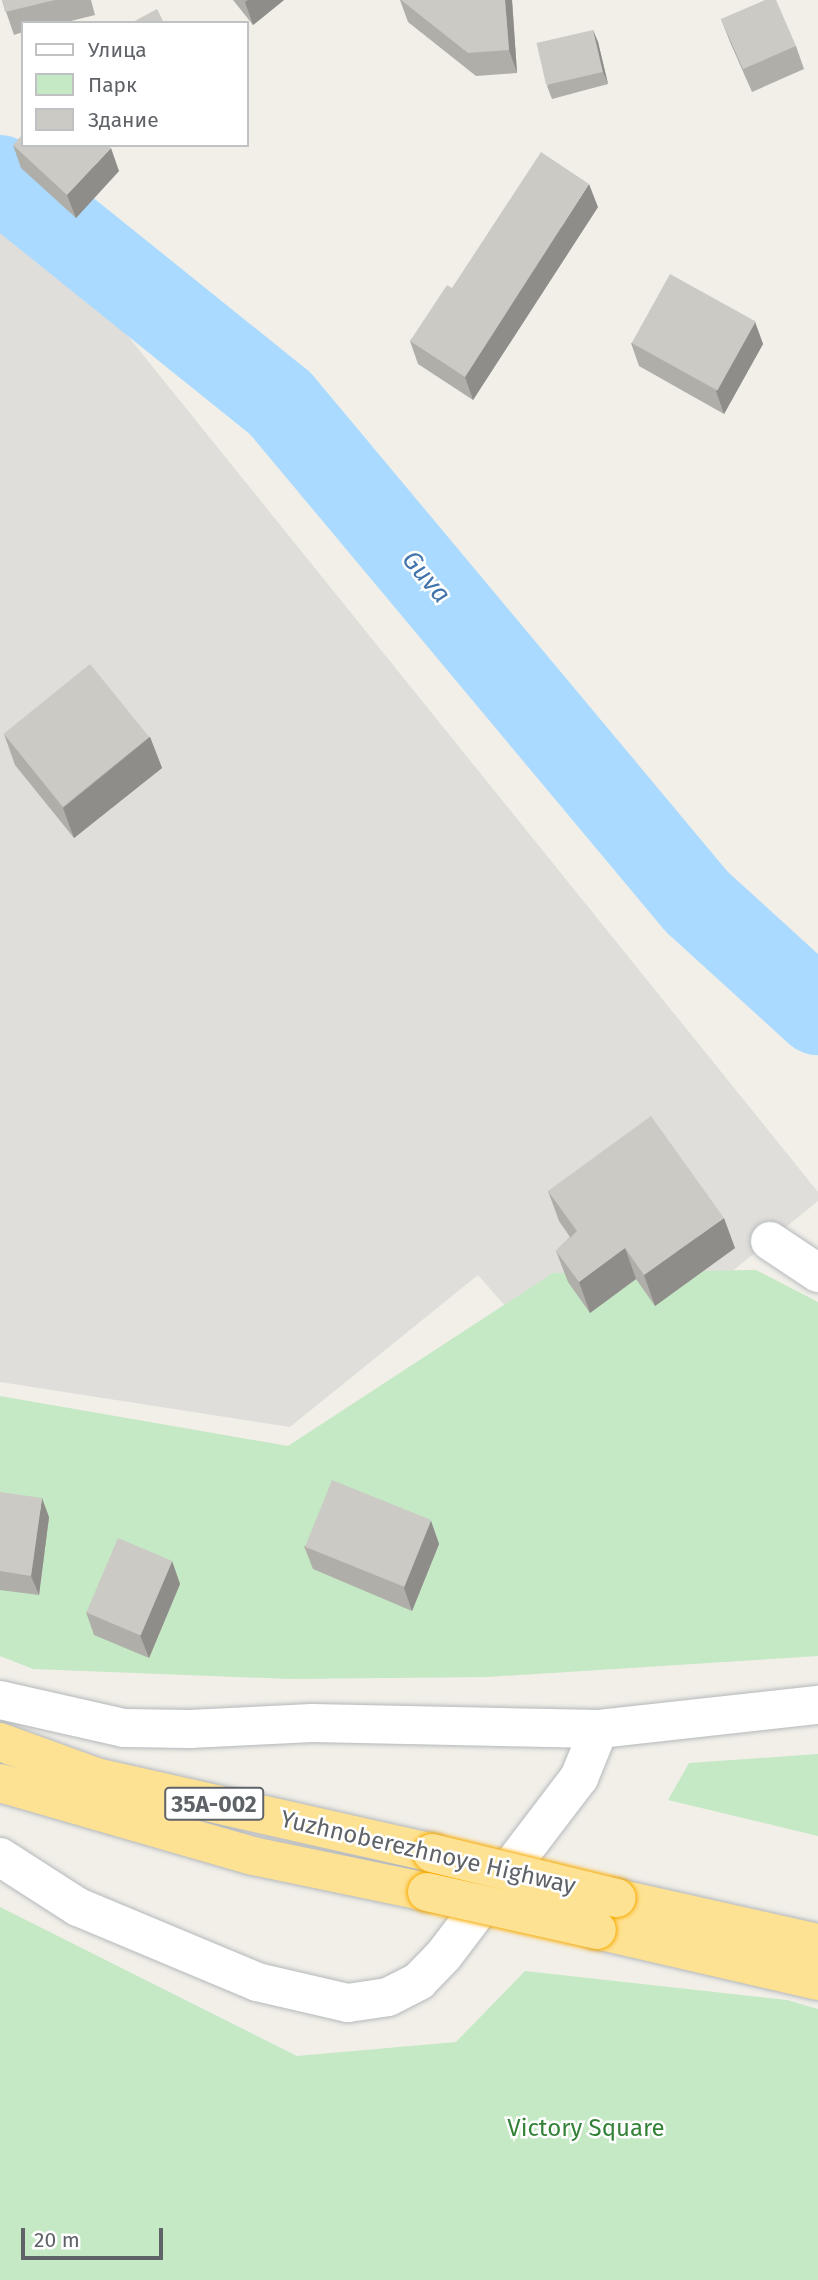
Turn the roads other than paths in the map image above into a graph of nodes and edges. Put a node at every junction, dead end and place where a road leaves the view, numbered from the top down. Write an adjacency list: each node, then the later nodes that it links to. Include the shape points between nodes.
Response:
1 (770, 1241): 2 (street)
2 (818, 1273)
3 (0, 1700): 5 (street, via 124,1728 313,1723)
4 (818, 1705): 5 (street)
5 (599, 1729): 8 (street, via 579,1778 444,1955 419,1981 388,1997 348,2003 257,1982 78,1907)
6 (0, 1742): 9 (highway, Yuzhnoberezhnoye Highway / 35А-002, bridge, via 96,1777)
7 (0, 1783): 10 (highway, Yuzhnoberezhnoye Highway / 35А-002, bridge, via 253,1856)
8 (0, 1857)
9 (818, 1943)
10 (818, 1981)

